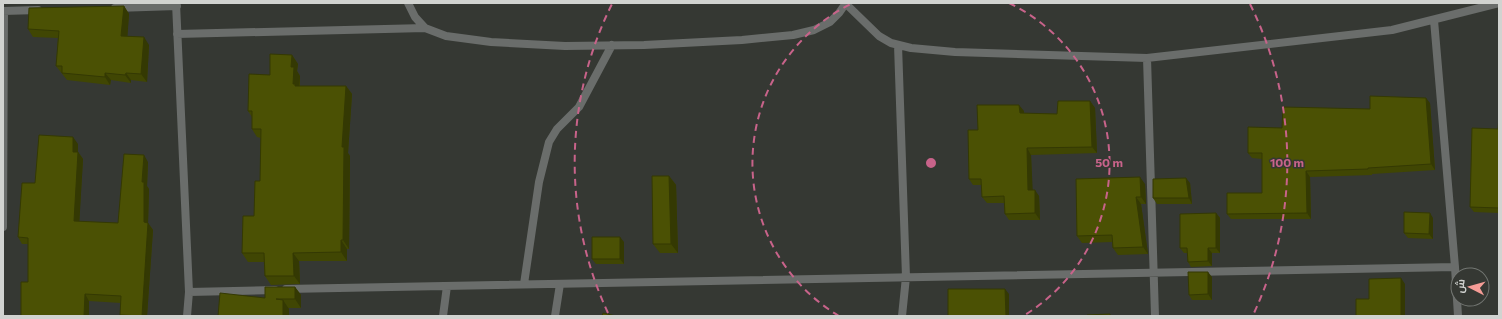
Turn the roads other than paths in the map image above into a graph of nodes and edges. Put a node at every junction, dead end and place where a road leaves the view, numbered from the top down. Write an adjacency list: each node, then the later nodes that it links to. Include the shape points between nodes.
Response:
1 (408, 3): 9 (street, via 415,17)
2 (1498, 3): 8 (street)
3 (176, 4): 5 (street); 10 (street)
4 (846, 4): 11 (street, via 830,22 814,30 793,35 742,40); 12 (street, via 879,36)
5 (106, 8)
6 (44, 10): 7 (street)
7 (4, 11): 14 (street)
8 (1434, 20): 13 (street, via 1392,30); 16 (street)
9 (425, 28): 10 (street); 11 (street, via 446,36 490,42 565,46)
10 (177, 34): 22 (street)
11 (612, 45): 19 (street, via 579,107 557,129 549,142 539,182)
12 (898, 45): 13 (street, via 955,52); 18 (street)
13 (1146, 58): 17 (street)
14 (3, 227)
15 (1450, 267): 17 (street)
16 (1455, 267)
17 (1154, 273): 18 (street); 27 (street)
18 (906, 277): 20 (street); 26 (street)
19 (524, 284): 20 (street); 21 (street)
20 (560, 284): 25 (street)
21 (447, 286): 22 (street); 24 (street)
22 (189, 292): 23 (street)
23 (187, 316)
24 (444, 316)
25 (555, 316)
26 (902, 316)
27 (1155, 316)

